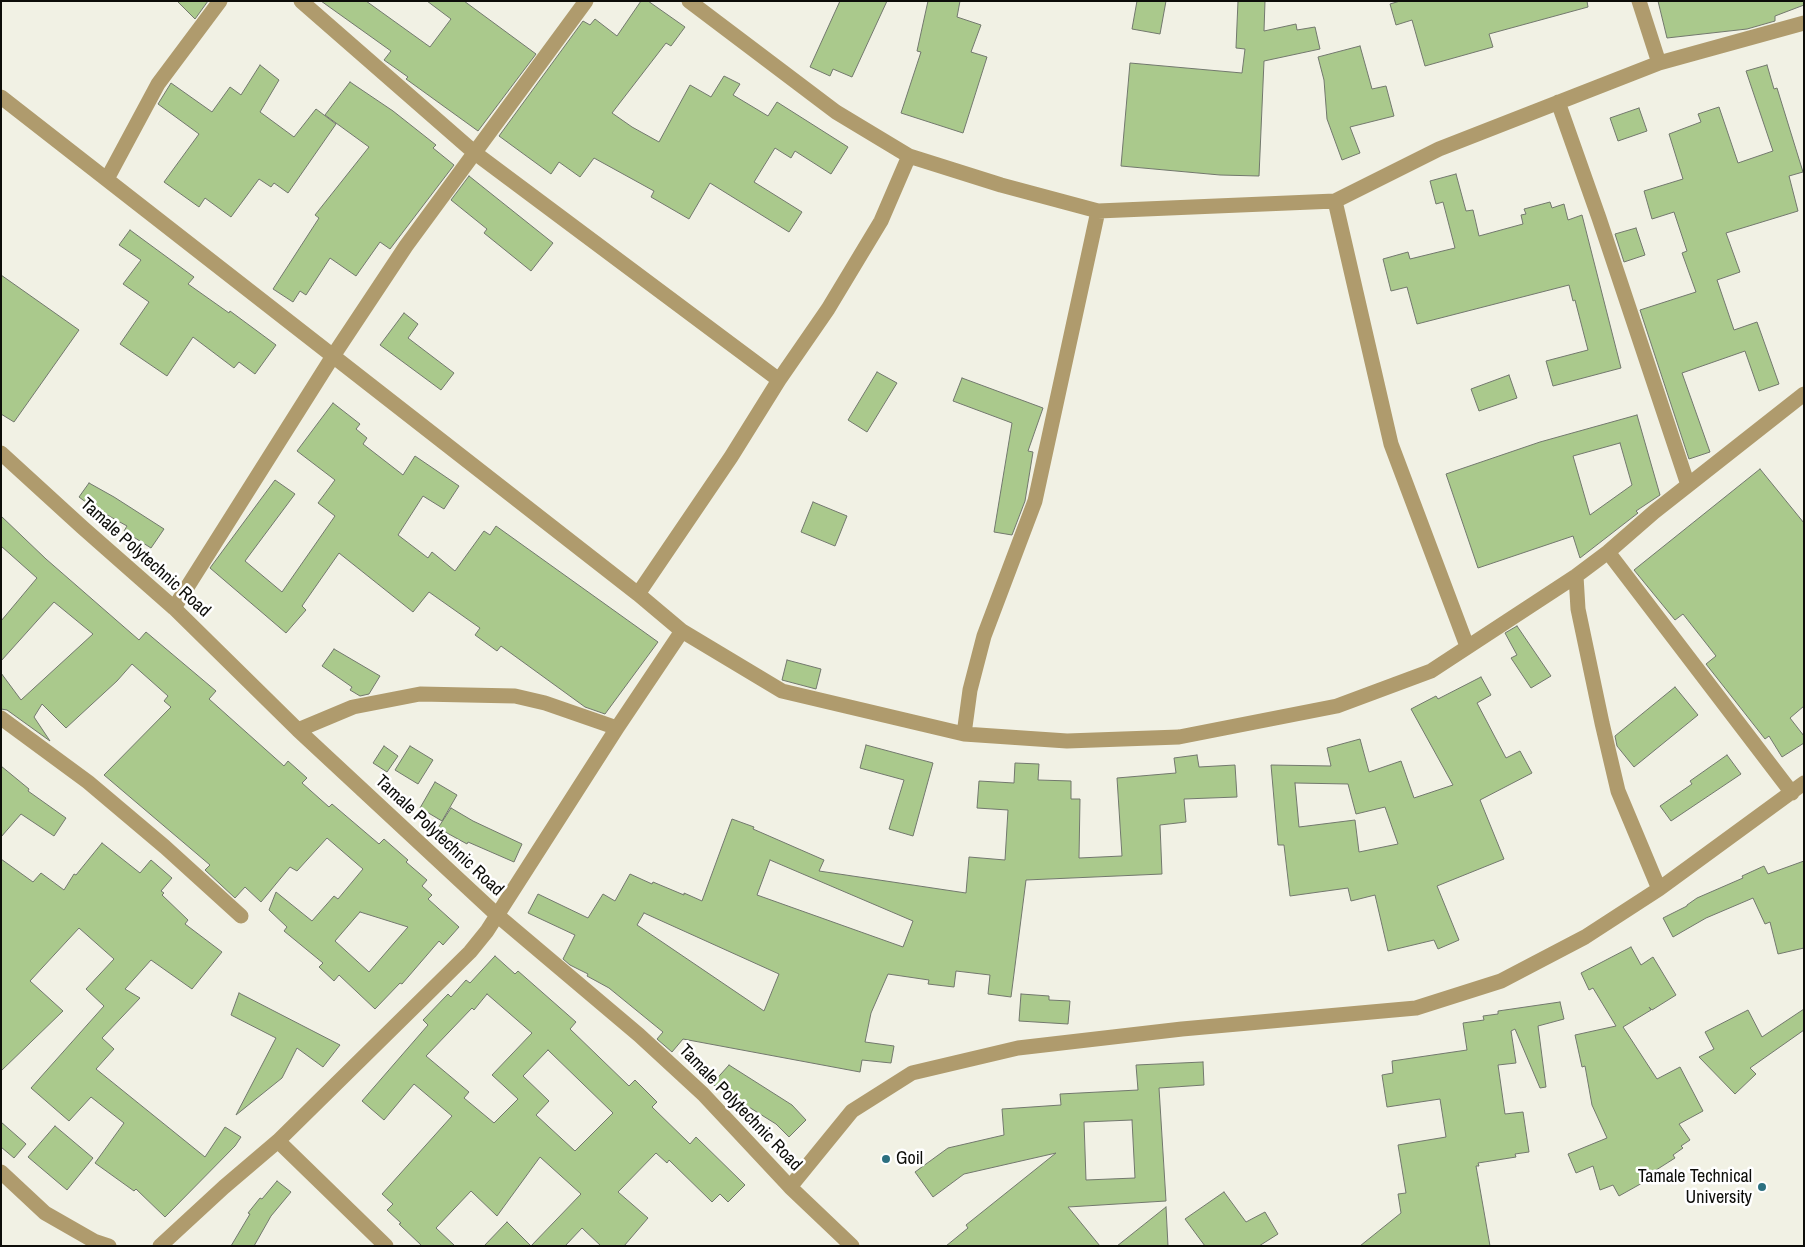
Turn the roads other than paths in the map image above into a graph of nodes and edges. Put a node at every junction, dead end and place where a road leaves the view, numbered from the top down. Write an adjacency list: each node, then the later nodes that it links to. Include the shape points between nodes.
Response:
1 (220, 1): 12 (street, via 158,84)
2 (301, 1): 10 (street)
3 (586, 1): 10 (street)
4 (689, 1): 11 (street, via 836,112)
5 (1639, 1): 7 (street)
6 (1804, 23): 7 (street)
7 (1659, 63): 9 (street)
8 (1, 98): 12 (street)
9 (1558, 102): 13 (street, via 1439,149); 19 (street)
10 (475, 153): 15 (street, via 406,246); 16 (street)
11 (910, 156): 14 (street, via 1000,185); 16 (street, via 880,221 828,309)
12 (107, 179): 15 (street)
13 (1335, 201): 14 (street); 25 (street, via 1390,444)
14 (1098, 211): 29 (street, via 1035,501 984,636 970,690)
15 (333, 356): 22 (street); 23 (street)
16 (779, 380): 22 (street)
17 (1804, 394): 19 (street)
18 (1, 453): 23 (street, Tamale Polytechnic Road)
19 (1688, 485): 20 (street)
20 (1608, 552): 21 (street); 30 (street)
21 (1576, 576): 25 (street); 31 (street, via 1578,609 1618,791)
22 (638, 594): 24 (street)
23 (174, 608): 28 (street, Tamale Polytechnic Road)
24 (682, 632): 27 (street); 29 (street, via 782,691)
25 (1467, 646): 29 (street, via 1431,671 1337,706 1179,737 1067,741)
26 (1, 718): 33 (street, via 95,788)
27 (617, 728): 28 (street, via 515,696 420,694 353,706); 32 (street)
28 (298, 730): 32 (street, Tamale Polytechnic Road)
29 (964, 734)
30 (1798, 788): 31 (street)
31 (1659, 889): 36 (street, via 1584,937 1500,981 1416,1008 1182,1029 1018,1048 912,1073 852,1111)
32 (497, 915): 34 (street, via 470,952); 36 (street, Tamale Polytechnic Road, via 640,1035 703,1094)
33 (240, 916)
34 (278, 1141): 38 (street); 39 (street)
35 (1, 1172): 37 (street, via 45,1213)
36 (790, 1187): 40 (street, Tamale Polytechnic Road)
37 (109, 1246)
38 (160, 1246)
39 (386, 1246)
40 (852, 1246)

